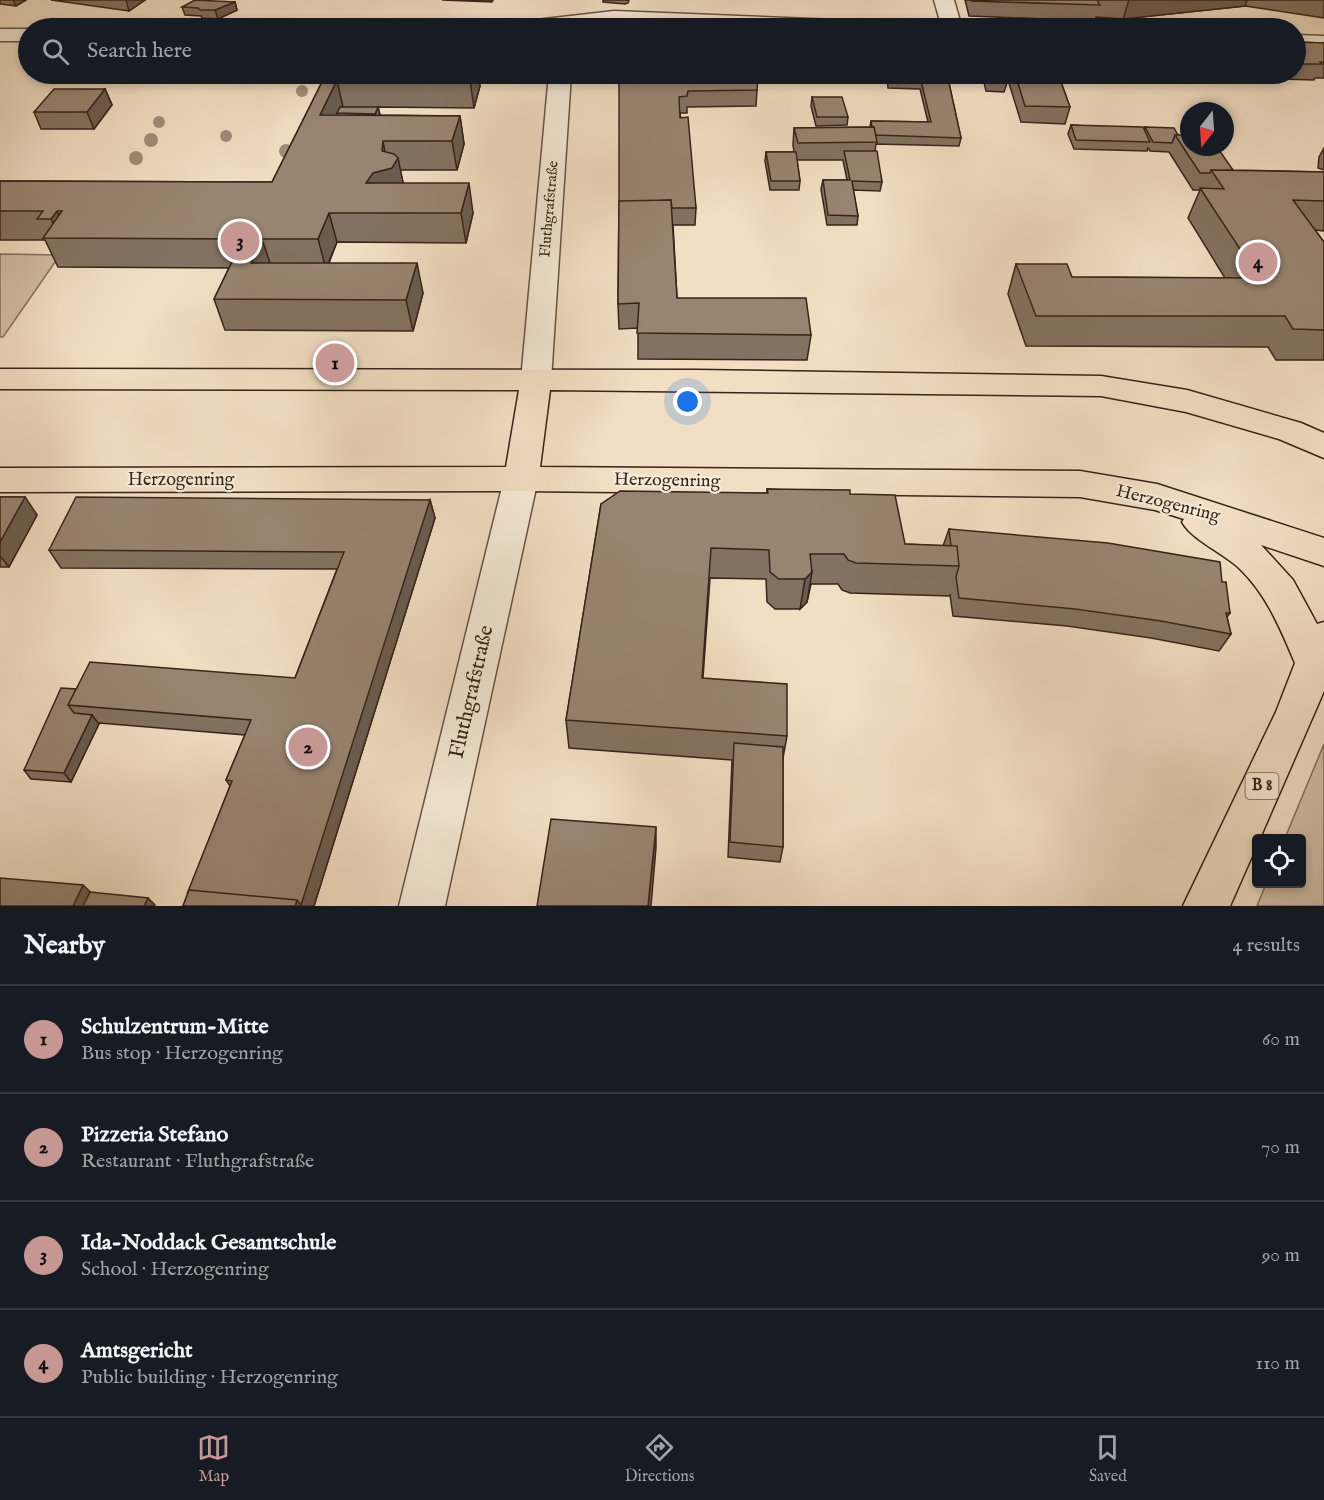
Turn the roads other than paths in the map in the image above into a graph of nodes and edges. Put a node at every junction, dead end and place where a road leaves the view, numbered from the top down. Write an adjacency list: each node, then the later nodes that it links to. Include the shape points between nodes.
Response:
1 (944, 0): 4 (street)
2 (607, 18): 3 (street)
3 (639, 18)
4 (949, 18)
5 (0, 35): 6 (street)
6 (18, 35)
7 (1306, 41): 8 (street)
8 (1324, 42)
9 (559, 84): 11 (street, Fluthgrafstraße)
10 (0, 379): 11 (main road)
11 (536, 380): 12 (main road, via 1101,386 1188,401 1290,431); 13 (main road)
12 (1324, 446)
13 (521, 479): 14 (main road, Herzogenring); 15 (main road, Herzogenring, via 1080,484); 18 (street, Fluthgrafstraße)
14 (0, 480)
15 (1157, 497): 16 (main road, Herzogenring); 17 (main road, via 1229,539 1259,564)
16 (1324, 552)
17 (1319, 651): 19 (main road, B 8, via 1295,715)
18 (422, 906)
19 (1206, 906)

